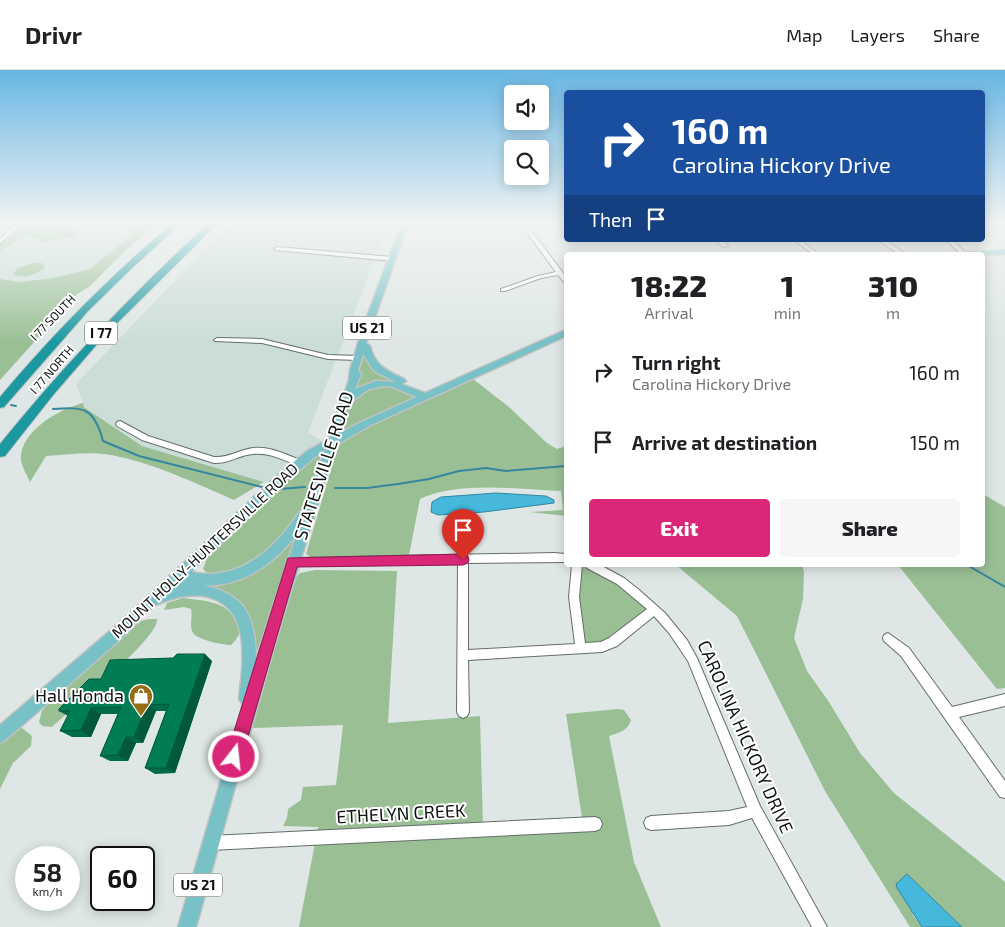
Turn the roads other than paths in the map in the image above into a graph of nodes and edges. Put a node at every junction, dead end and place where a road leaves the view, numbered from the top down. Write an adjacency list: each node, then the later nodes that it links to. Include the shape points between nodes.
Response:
1 (128, 263): 16 (highway, I 77 SOUTH / I 77, via 95,292)
2 (133, 263): 19 (highway, I 77, via 89,304)
3 (164, 263): 21 (highway, I 77, via 103,322)
4 (170, 263): 22 (highway, I 77 NORTH / I 77, via 111,322)
5 (392, 263): 8 (main road, STATESVILLE ROAD / US 21)
6 (552, 263): 7 (street)
7 (559, 273): 9 (street); 10 (street)
8 (386, 279): 13 (main road, STATESVILLE ROAD / US 21); 14 (main road, STATESVILLE ROAD / US 21)
9 (564, 279)
10 (503, 290)
11 (564, 334): 17 (main road, MOUNT HOLLY-HUNTERSVILLE ROAD)
12 (217, 340): 14 (street, via 262,342 328,357)
13 (366, 346): 15 (main road, STATESVILLE ROAD / US 21); 17 (main road, via 374,366 416,388)
14 (358, 358): 15 (main road, STATESVILLE ROAD / US 21)
15 (353, 379): 18 (main road, STATESVILLE ROAD / US 21)
16 (0, 395)
17 (425, 397): 18 (main road, via 404,386 387,383 363,388); 23 (main road, MOUNT HOLLY-HUNTERSVILLE ROAD, via 343,435)
18 (346, 401): 24 (main road, STATESVILLE ROAD / US 21, bridge)
19 (0, 404)
20 (120, 424): 23 (street, via 158,443 214,460 258,451)
21 (0, 440)
22 (0, 453)
23 (300, 463): 30 (main road, MOUNT HOLLY-HUNTERSVILLE ROAD)
24 (315, 492): 27 (main road, STATESVILLE ROAD / US 21); 30 (main road, via 289,536 254,566 216,580)
25 (564, 558): 26 (street)
26 (463, 560): 27 (street); 36 (street)
27 (292, 562): 40 (main road, STATESVILLE ROAD / US 21)
28 (578, 567): 35 (street, via 573,600)
29 (594, 567): 33 (street, CAROLINA HICKORY DRIVE, via 626,584)
30 (179, 575): 31 (main road, via 181,585); 32 (main road, MOUNT HOLLY-HUNTERSVILLE ROAD)
31 (196, 590): 32 (main road, via 176,592); 40 (main road, via 228,599 238,609 245,626 249,662)
32 (148, 604): 41 (main road, MOUNT HOLLY-HUNTERSVILLE ROAD)
33 (653, 610): 35 (street, via 613,642 602,647); 43 (street, CAROLINA HICKORY DRIVE, via 682,639 692,658)
34 (888, 638): 39 (street, via 905,652)
35 (580, 649): 36 (street)
36 (463, 655): 38 (street)
37 (1005, 700): 39 (street)
38 (463, 712)
39 (949, 714): 42 (street)
40 (242, 730): 46 (main road, STATESVILLE ROAD / US 21)
41 (0, 735)
42 (1005, 792)
43 (755, 811): 44 (street, via 722,819); 48 (street, CAROLINA HICKORY DRIVE)
44 (651, 823)
45 (594, 824): 46 (street, ETHELYN CREEK)
46 (209, 843): 47 (main road, STATESVILLE ROAD / US 21)
47 (187, 927)
48 (820, 927)

